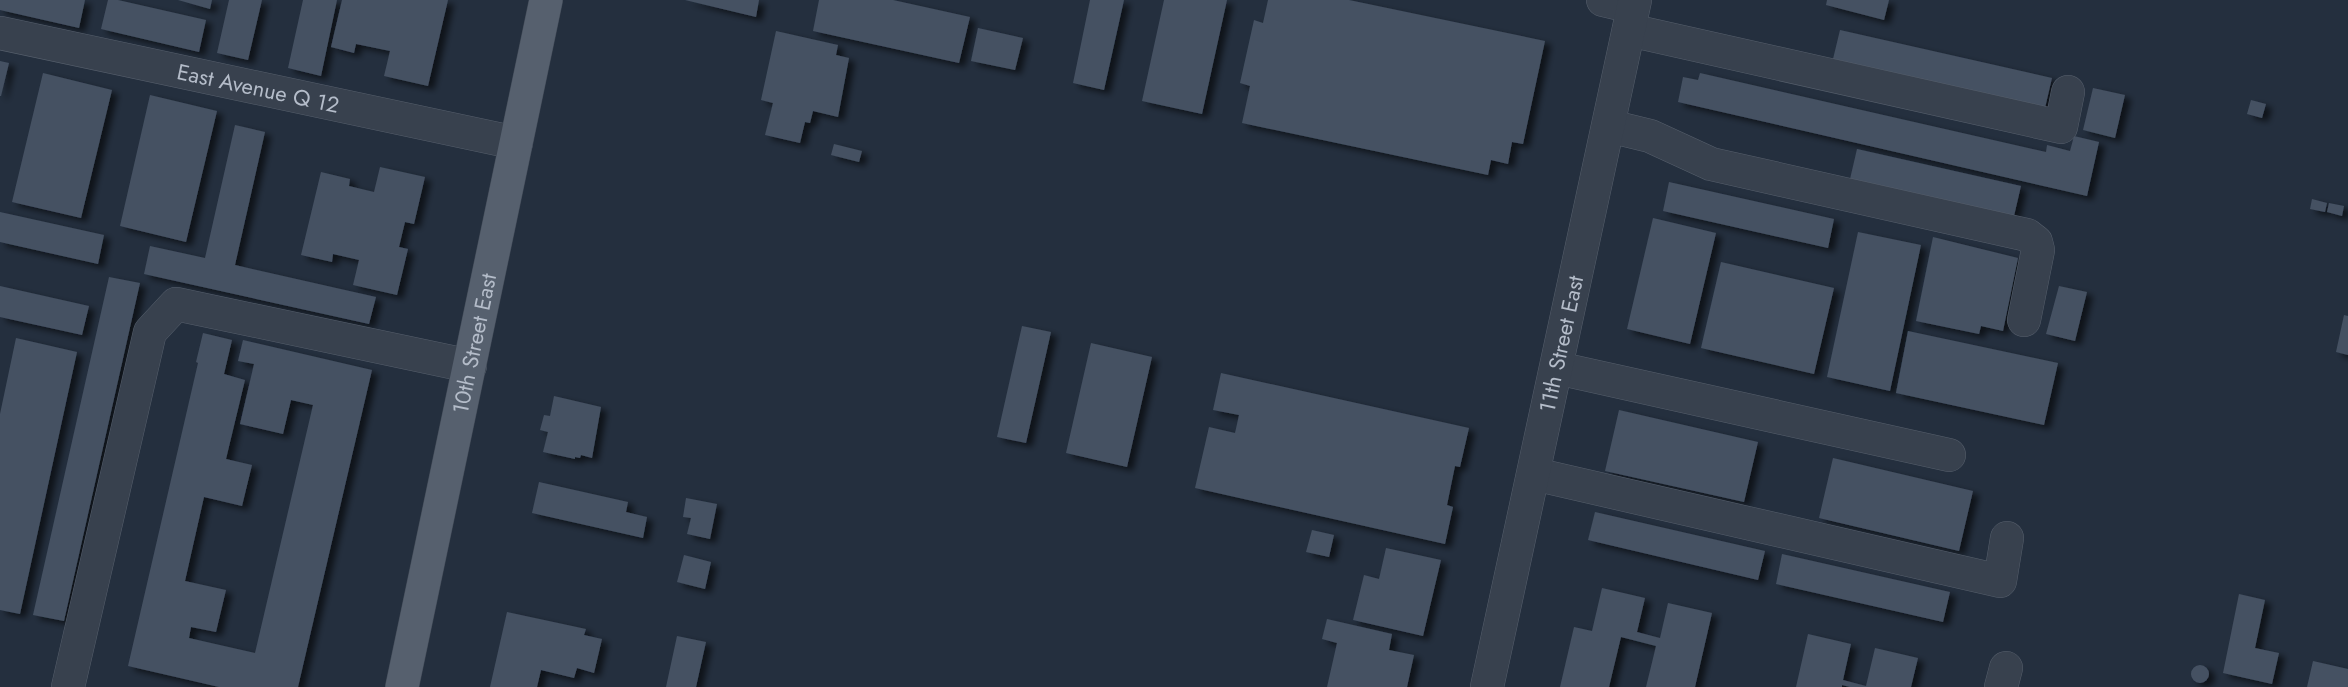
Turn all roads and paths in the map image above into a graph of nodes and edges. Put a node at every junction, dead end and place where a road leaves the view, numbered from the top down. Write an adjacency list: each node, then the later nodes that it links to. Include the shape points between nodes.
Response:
1 (546, 0): 6 (main road, 10th Street East)
2 (1625, 9): 4 (street, via 2061,127); 5 (street, 11th Street East)
3 (0, 33): 6 (street, East Avenue Q 12)
4 (2068, 92)
5 (1609, 126): 7 (street, via 1650,136 1711,164 2027,235 2036,242 2038,250); 9 (street, 11th Street East)
6 (516, 143): 8 (main road, 10th Street East)
7 (2024, 320)
8 (470, 366): 13 (street, via 176,304 150,332); 14 (main road, 10th Street East)
9 (1557, 368): 10 (street); 11 (street, 11th Street East)
10 (1949, 455)
11 (1534, 474): 12 (street, via 2000,581); 15 (street, 11th Street East)
12 (2007, 538)
13 (68, 687)
14 (402, 687)
15 (1487, 687)

